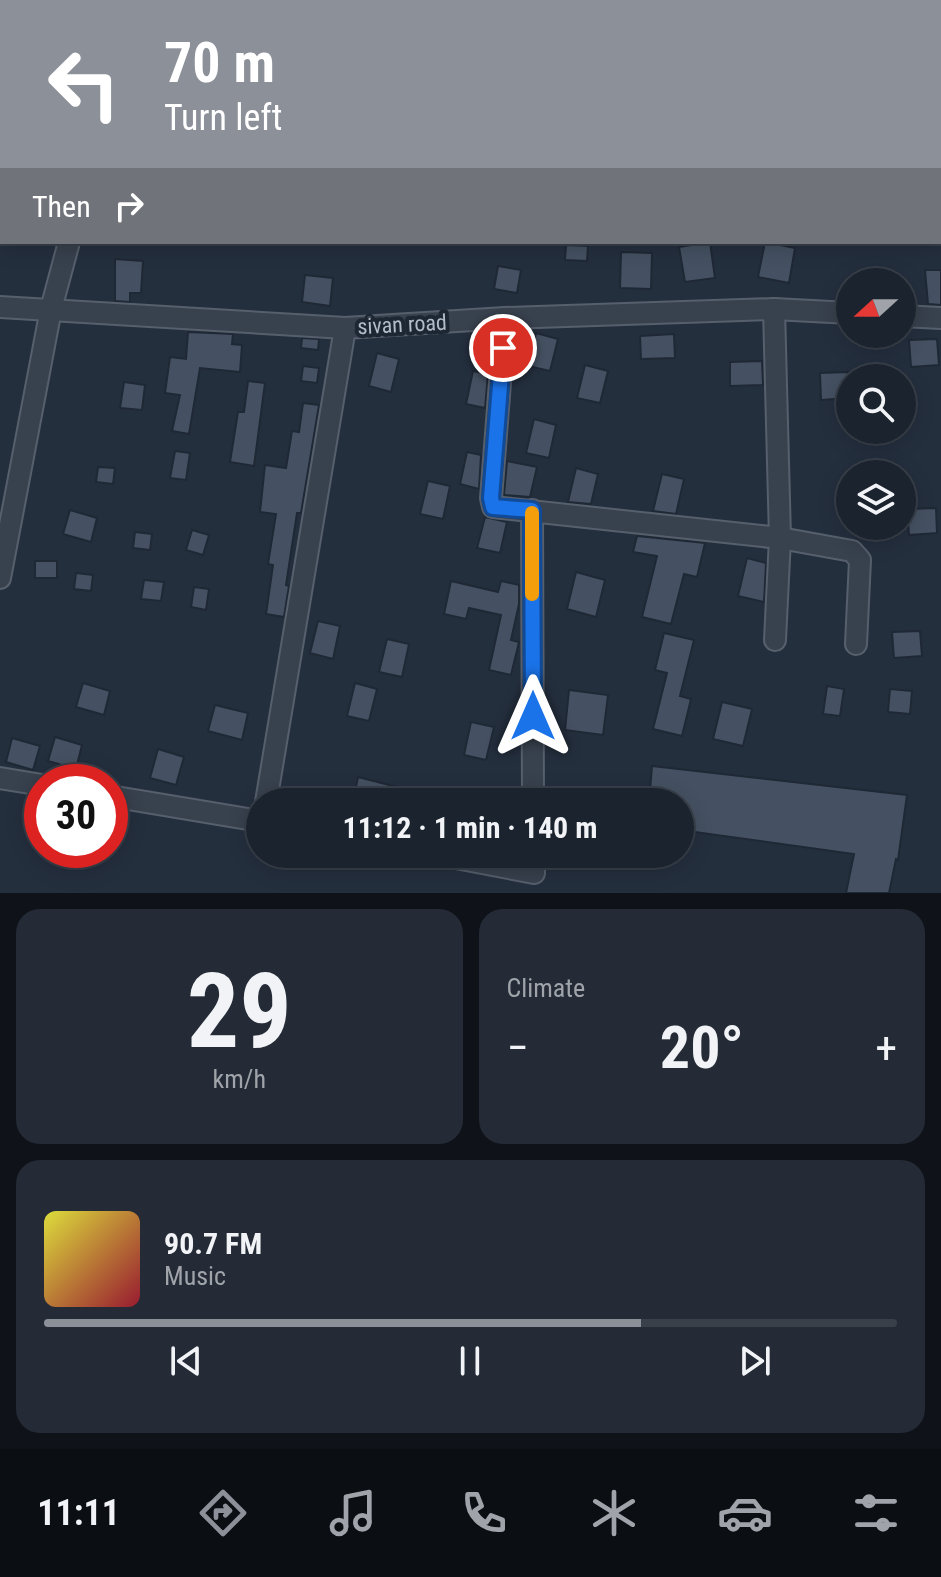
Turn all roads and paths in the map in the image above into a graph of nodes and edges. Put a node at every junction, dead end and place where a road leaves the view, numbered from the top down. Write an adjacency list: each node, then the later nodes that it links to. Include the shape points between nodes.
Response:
1 (68, 244): 3 (street)
2 (0, 307): 3 (street, sivan road)
3 (51, 309): 9 (street, sivan road); 12 (street)
4 (774, 309): 5 (street, sivan road); 7 (street, sivan road); 11 (street)
5 (836, 312)
6 (916, 317): 8 (street)
7 (505, 318): 9 (street, sivan road); 10 (street, via 491,498 493,507)
8 (941, 318)
9 (345, 328): 17 (street)
10 (532, 510): 11 (street); 18 (street)
11 (780, 538): 13 (street); 14 (street, via 852,551 860,560)
12 (0, 578)
13 (775, 640)
14 (856, 644)
15 (0, 778): 16 (street)
16 (24, 782)
17 (268, 788)
18 (533, 788)
19 (128, 799): 20 (street)
20 (246, 819)
21 (508, 868): 22 (street, via 534,873)
22 (534, 868)

